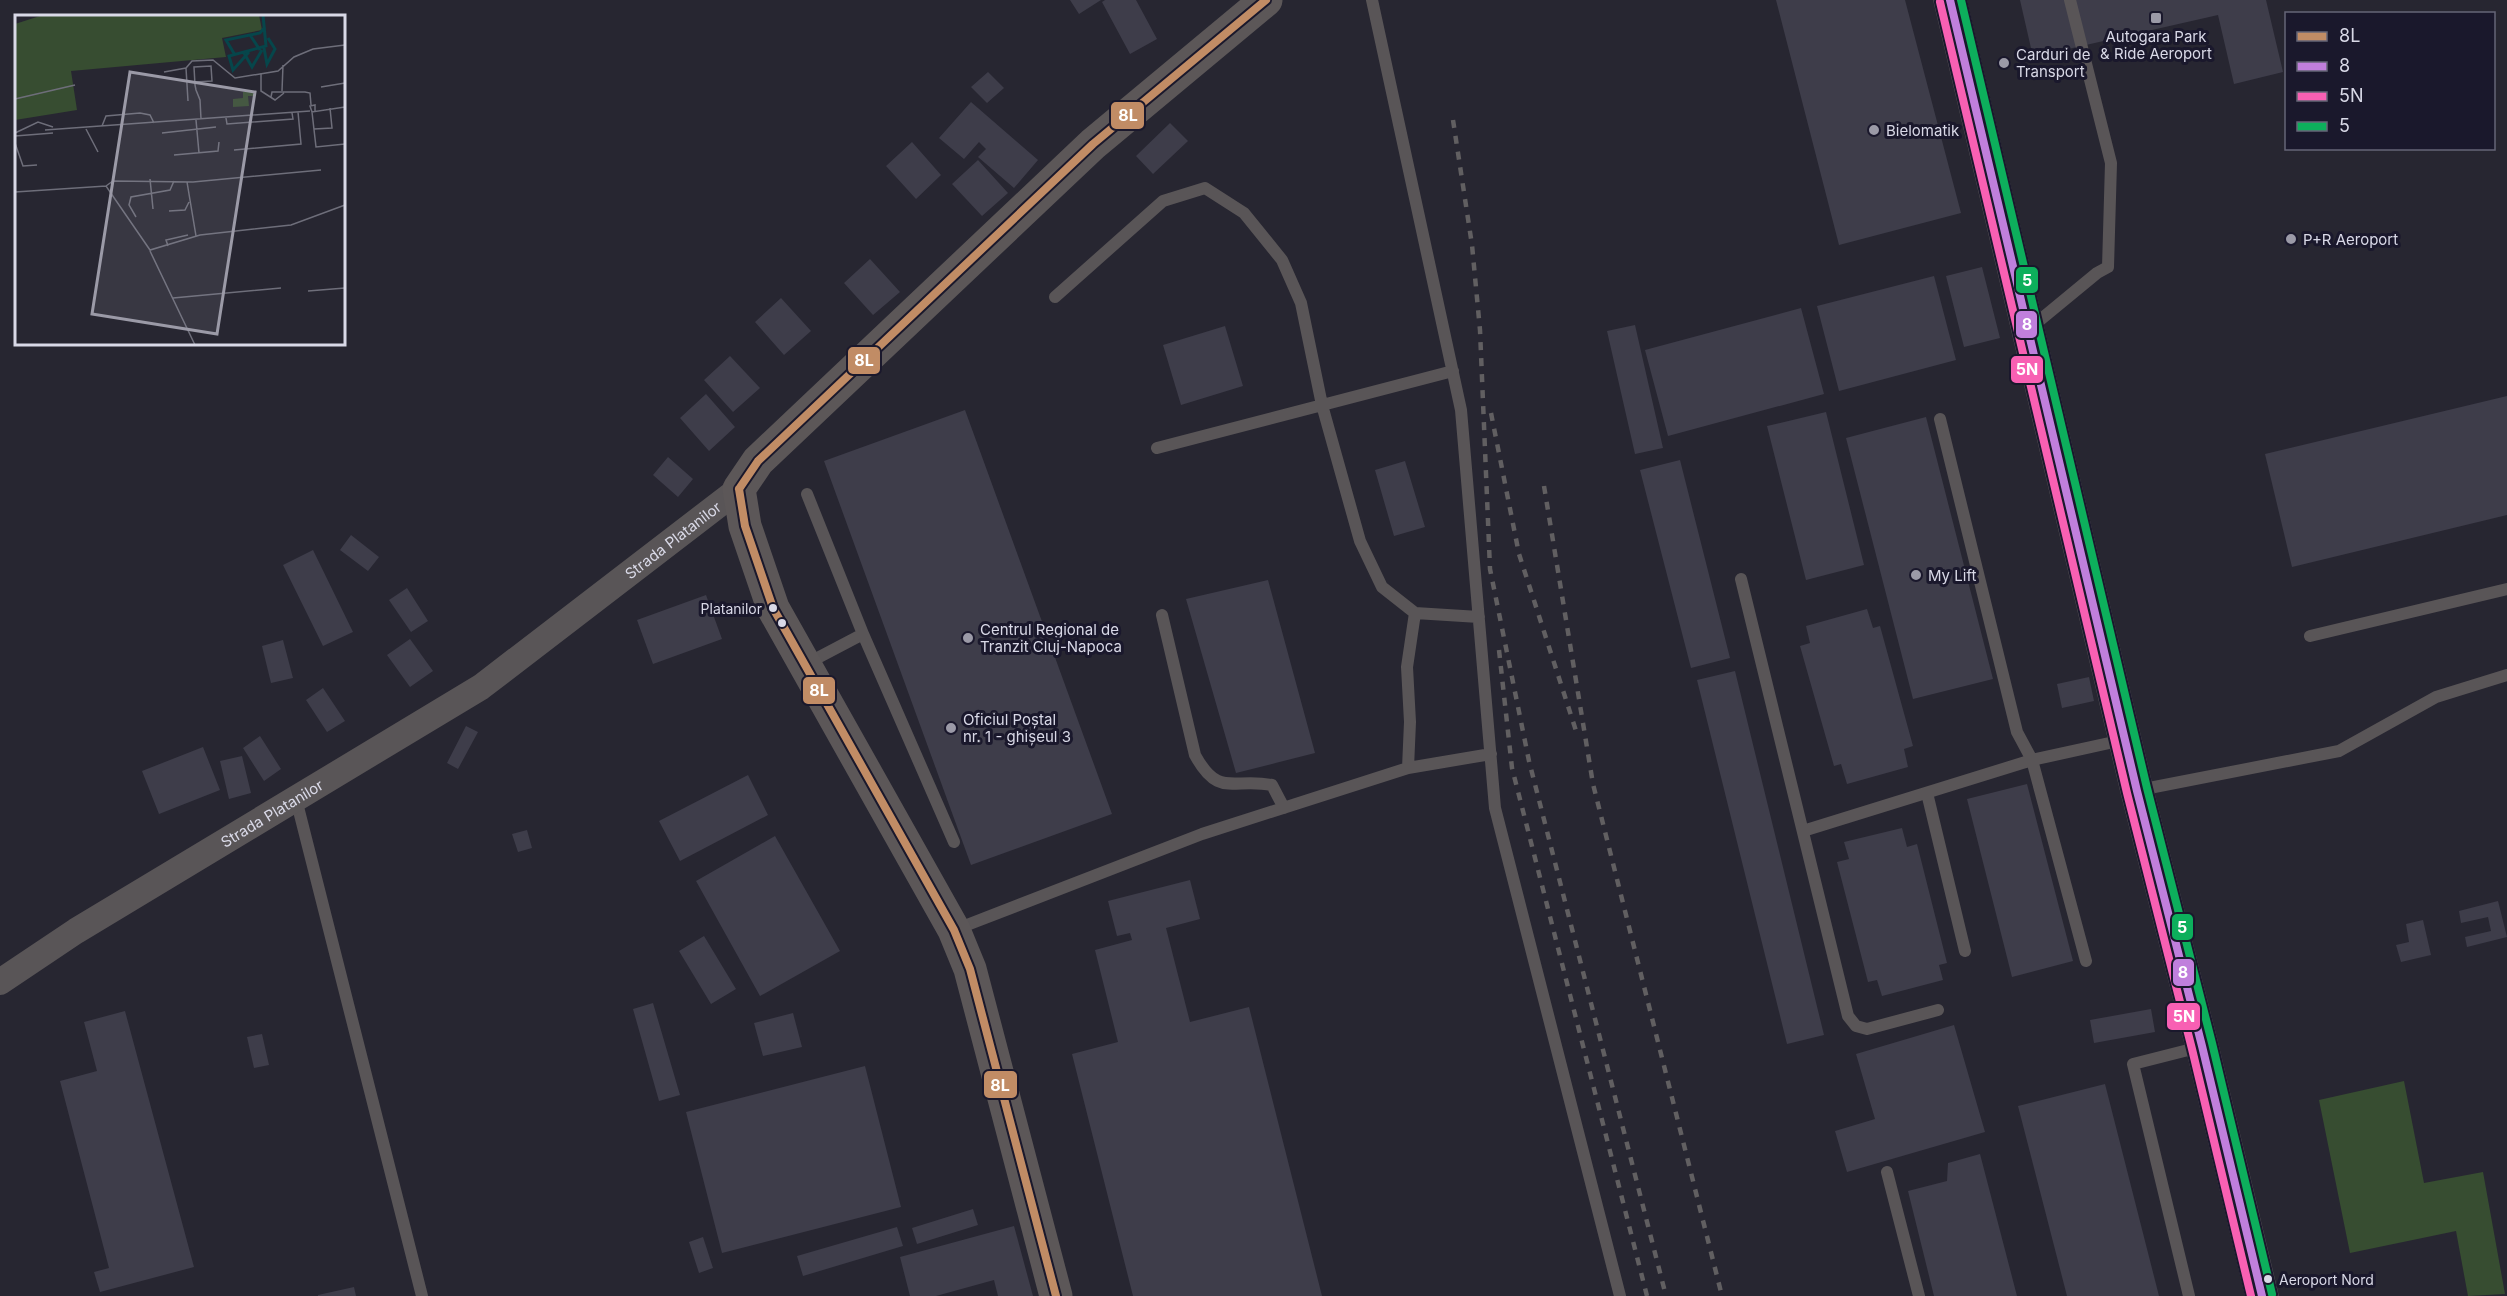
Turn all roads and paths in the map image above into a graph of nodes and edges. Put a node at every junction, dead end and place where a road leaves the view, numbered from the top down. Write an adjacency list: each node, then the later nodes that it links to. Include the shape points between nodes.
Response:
1 (1266, 0): 11 (main road, Strada Platanilor, via 1093,144 758,461)
2 (1372, 0): 7 (lane)
3 (1950, 0): 6 (main road)
4 (2070, 0): 6 (lane, via 2111,163 2108,267)
5 (1055, 297): 8 (lane, via 1163,201 1205,188 1244,213 1282,260 1301,303)
6 (2029, 330): 22 (main road)
7 (1453, 371): 8 (lane); 17 (lane, via 1461,410)
8 (1322, 405): 10 (lane); 15 (lane, via 1360,541 1382,587)
9 (1940, 419): 24 (lane, via 2017,732)
10 (1157, 448)
11 (739, 489): 20 (main road, via 745,526 773,608); 28 (street, Strada Platanilor, via 481,687)
12 (807, 494): 18 (lane)
13 (1741, 579): 30 (lane)
14 (2507, 589): 19 (lane)
15 (1415, 613): 17 (lane); 25 (lane, via 1407,667)
16 (1162, 615): 29 (lane, via 1195,755 1205,774 1218,783 1272,785)
17 (1479, 617): 23 (lane)
18 (863, 634): 20 (lane); 31 (lane)
19 (2310, 636)
20 (805, 665): 32 (main road)
21 (2507, 675): 26 (lane, via 2436,697 2339,752)
22 (2124, 740): 24 (lane); 26 (main road)
23 (1491, 754): 25 (lane); 41 (lane, via 1495,808)
24 (2032, 760): 27 (lane); 34 (lane)
25 (1408, 768): 29 (lane)
26 (2137, 791): 37 (main road)
27 (1927, 793): 30 (lane); 33 (lane)
28 (296, 799): 35 (street, Strada Platanilor, via 76,931); 39 (lane)
29 (1284, 808): 32 (lane, via 1202,834)
30 (1803, 831): 36 (lane, via 1848,1016 1856,1026 1867,1029)
31 (954, 842)
32 (954, 930): 40 (main road, via 984,1016)
33 (1965, 951)
34 (2086, 962)
35 (0, 982)
36 (1938, 1010)
37 (2202, 1046): 43 (lane, via 2133,1064); 44 (main road)
38 (1887, 1172): 42 (lane)
39 (422, 1296)
40 (1056, 1296)
41 (1620, 1296)
42 (1918, 1296)
43 (2189, 1296)
44 (2262, 1296)

